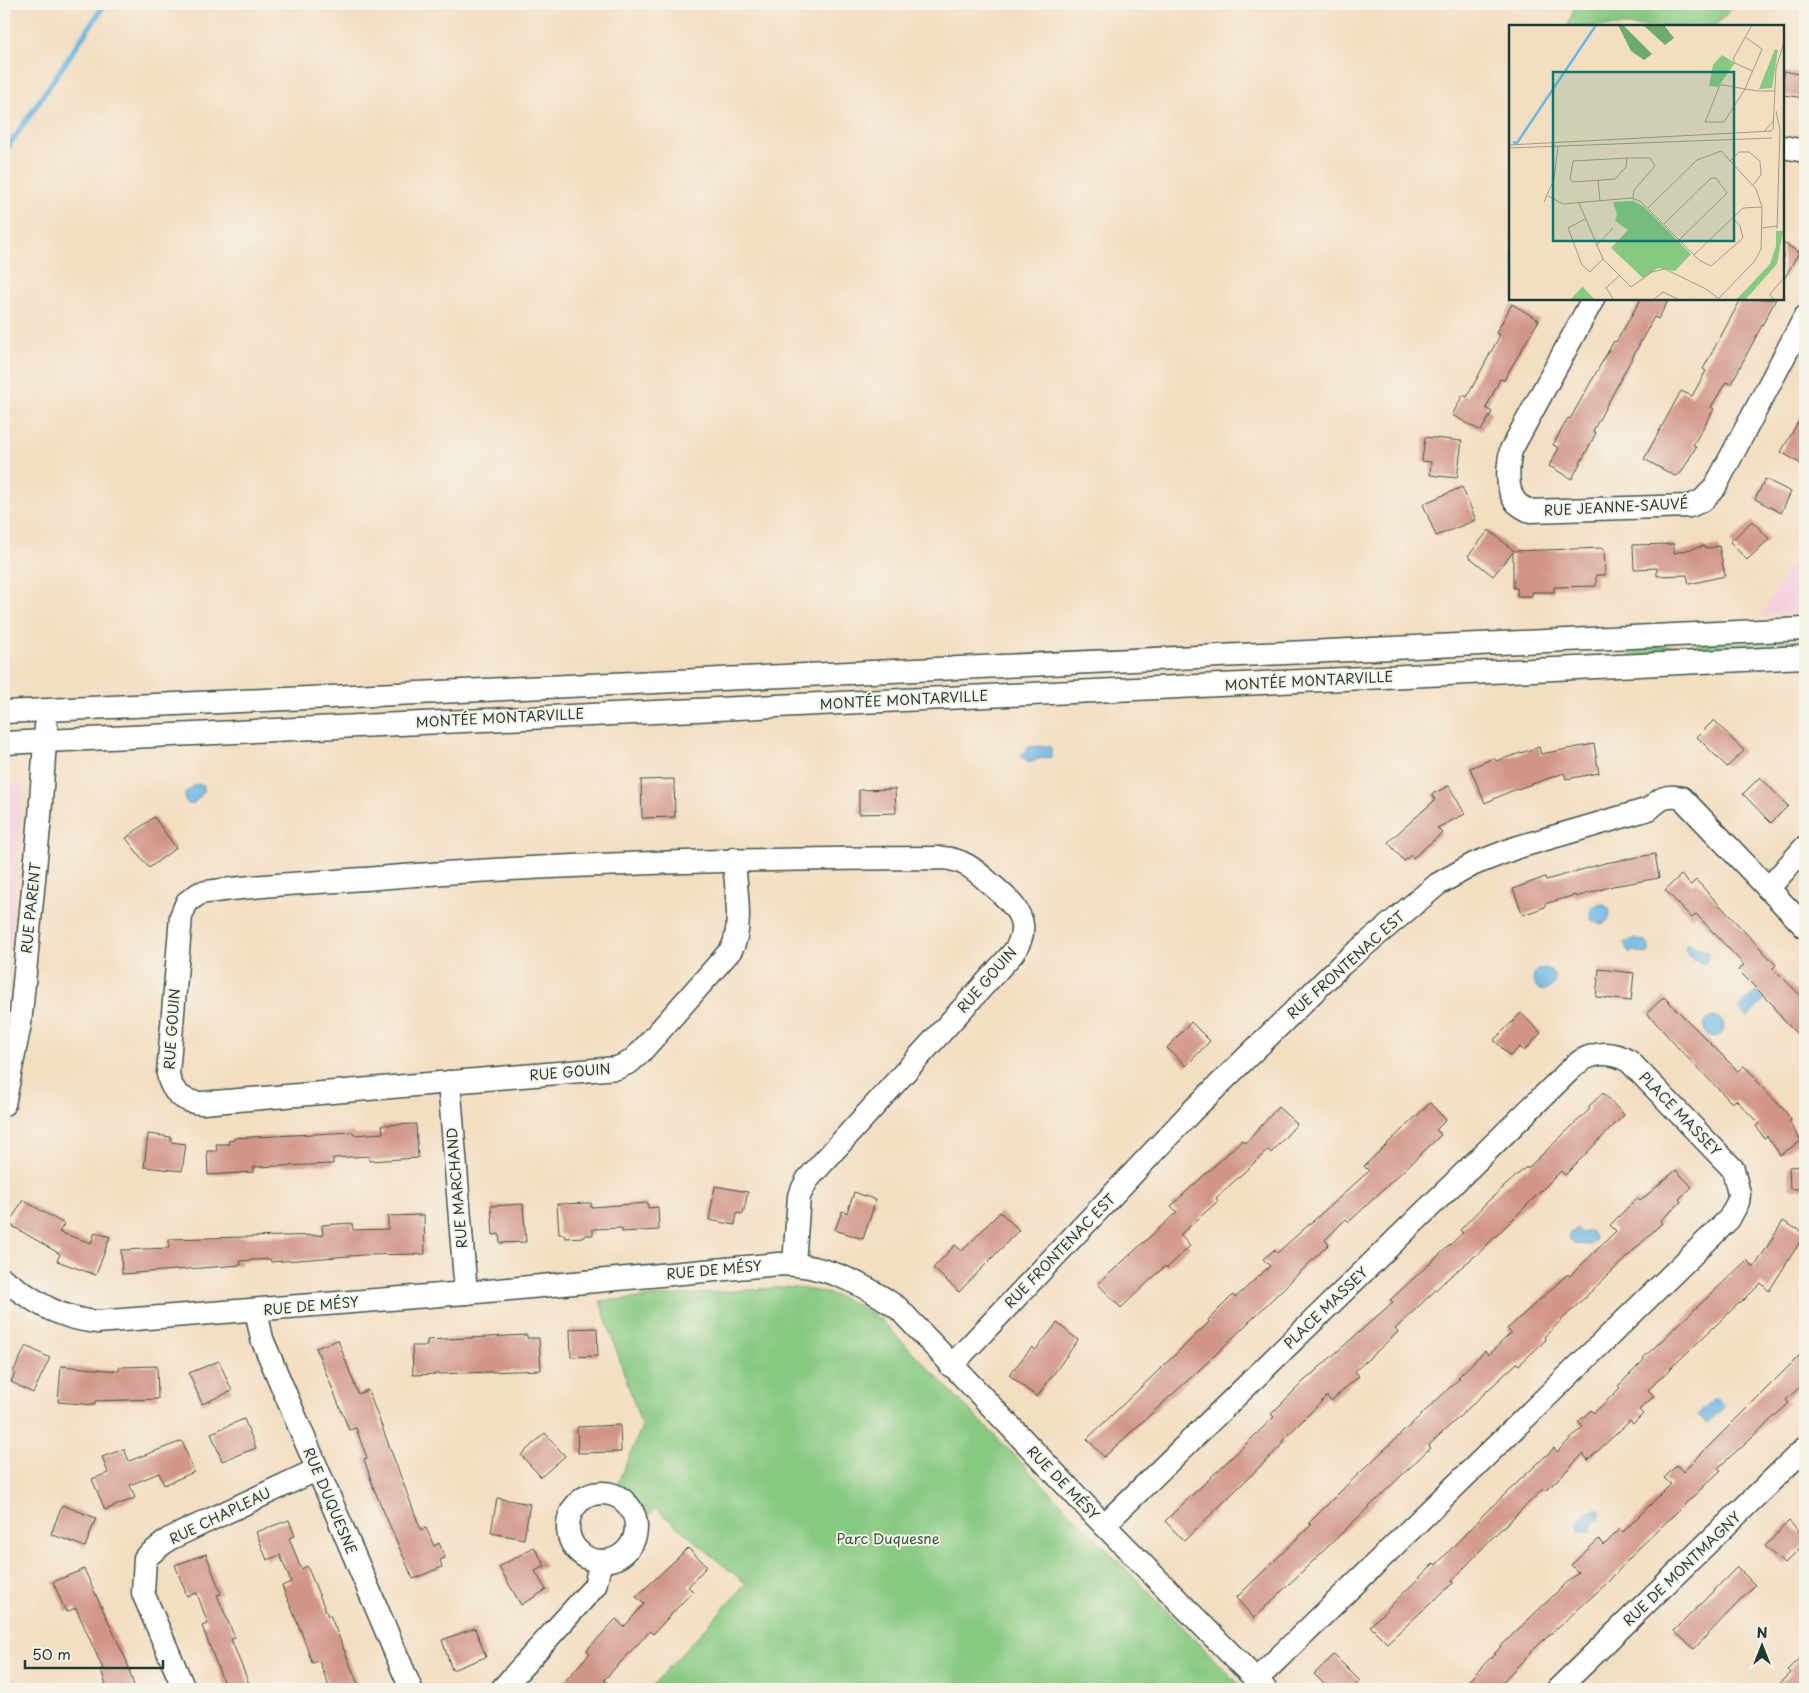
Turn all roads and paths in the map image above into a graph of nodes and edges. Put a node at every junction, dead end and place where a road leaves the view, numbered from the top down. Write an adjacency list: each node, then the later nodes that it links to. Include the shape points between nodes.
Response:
1 (1784, 148): 2 (street)
2 (1805, 151)
3 (1592, 300): 4 (street, RUE JEANNE-SAUVÉ, via 1511,450 1508,466 1510,487 1516,502 1530,511 1690,506 1703,500 1718,482)
4 (1805, 317)
5 (1805, 629): 7 (street, MONTÉE MONTARVILLE)
6 (1805, 657): 9 (street, MONTÉE MONTARVILLE)
7 (45, 710): 8 (street, MONTÉE MONTARVILLE); 9 (street, RUE PARENT)
8 (4, 712)
9 (46, 740): 10 (street, MONTÉE MONTARVILLE); 16 (street, RUE PARENT, via 20,1024)
10 (4, 743)
11 (1805, 847): 13 (street)
12 (734, 859): 15 (street, RUE GOUIN, via 738,928 734,945 630,1062 604,1071); 15 (street, RUE GOUIN, via 473,870 208,892 195,895 187,902 181,916 168,1074 171,1085 181,1098 203,1103); 17 (street, RUE GOUIN, via 955,859 972,867 1007,898 1019,914 1022,925 1020,942 1013,953 807,1180 799,1196)
13 (1768, 888): 14 (street, RUE FRONTENAC EST); 21 (street, RUE FRONTENAC EST, via 1682,798 1672,796 1662,797 1649,809 1515,848 1474,864 1438,884 1341,965 1192,1111)
14 (1805, 927)
15 (449, 1082): 19 (street, RUE MARCHAND)
16 (4, 1104)
17 (794, 1264): 19 (street, RUE DE MÉSY); 21 (street, RUE DE MÉSY, via 843,1277 872,1290 898,1308)
18 (4, 1280): 20 (street, RUE DE MÉSY, via 42,1306 74,1319 97,1322)
19 (466, 1293): 20 (street, RUE DE MÉSY)
20 (256, 1310): 23 (street, RUE DUQUESNE, via 262,1339)
21 (951, 1366): 24 (street, RUE DE MÉSY)
22 (1801, 1460): 30 (street, RUE DE MONTMAGNY)
23 (316, 1470): 27 (street, RUE CHAPLEAU, via 169,1540 145,1558 143,1592); 28 (street, RUE DUQUESNE)
24 (1104, 1525): 26 (street, RUE DE MÉSY); 26 (street, PLACE MASSEY, via 1575,1065 1600,1054 1630,1062 1733,1169 1739,1194 1735,1210)
25 (601, 1561): 29 (street, via 596,1586)
26 (1261, 1685)
27 (184, 1689)
28 (410, 1689)
29 (502, 1689)
30 (1558, 1689)

